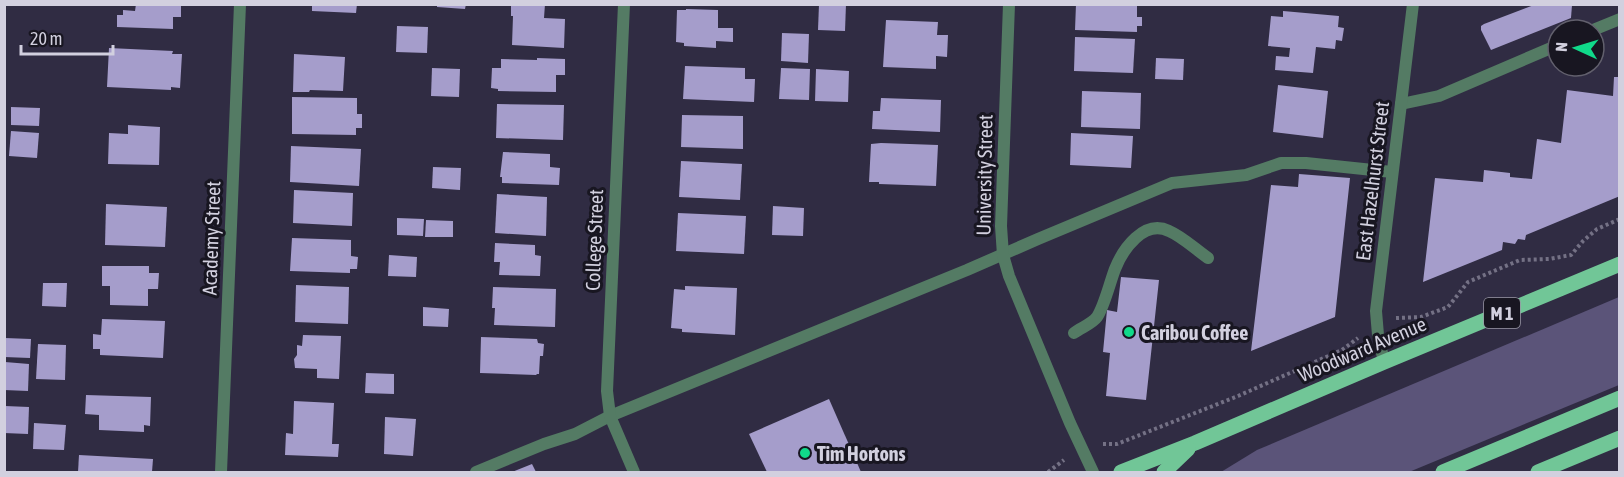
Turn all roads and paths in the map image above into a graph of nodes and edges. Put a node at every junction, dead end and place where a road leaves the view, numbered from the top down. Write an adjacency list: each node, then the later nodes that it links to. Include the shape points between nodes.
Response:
1 (240, 4): 22 (street, Academy Street)
2 (624, 4): 18 (street, College Street, via 607,391)
3 (1009, 4): 11 (street, University Street)
4 (1413, 4): 8 (street, East Hazelhurst Street)
5 (1620, 19): 6 (street)
6 (1606, 25)
7 (1546, 50): 8 (street, via 1439,96)
8 (1401, 104): 9 (street, East Hazelhurst Street)
9 (1392, 172): 11 (street, via 1281,163 1246,175 1172,183); 14 (street, East Hazelhurst Street)
10 (1620, 219): 14 (path, via 1597,229 1571,255 1520,260 1468,282 1448,307 1421,317 1392,318)
11 (1003, 255): 18 (street); 21 (street, University Street)
12 (1208, 258): 15 (street, via 1167,229 1152,228 1138,235 1124,250 1096,318)
13 (1620, 264): 16 (main road, Woodward Avenue / M 1)
14 (1377, 324): 16 (street, East Hazelhurst Street); 21 (path, via 1342,350 1238,396 1117,444)
15 (1074, 333)
16 (1384, 362): 20 (main road, Woodward Avenue / M 1)
17 (1620, 398): 29 (main road)
18 (610, 416): 23 (street, via 575,434); 24 (street, College Street)
19 (1620, 438): 30 (main road)
20 (1195, 443): 27 (main road, Woodward Avenue / M 1); 28 (main road)
21 (1082, 448): 25 (path); 26 (street, University Street)
22 (221, 472)
23 (476, 472)
24 (634, 472)
25 (1048, 472)
26 (1093, 472)
27 (1121, 472)
28 (1164, 472)
29 (1443, 472)
30 (1538, 472)

